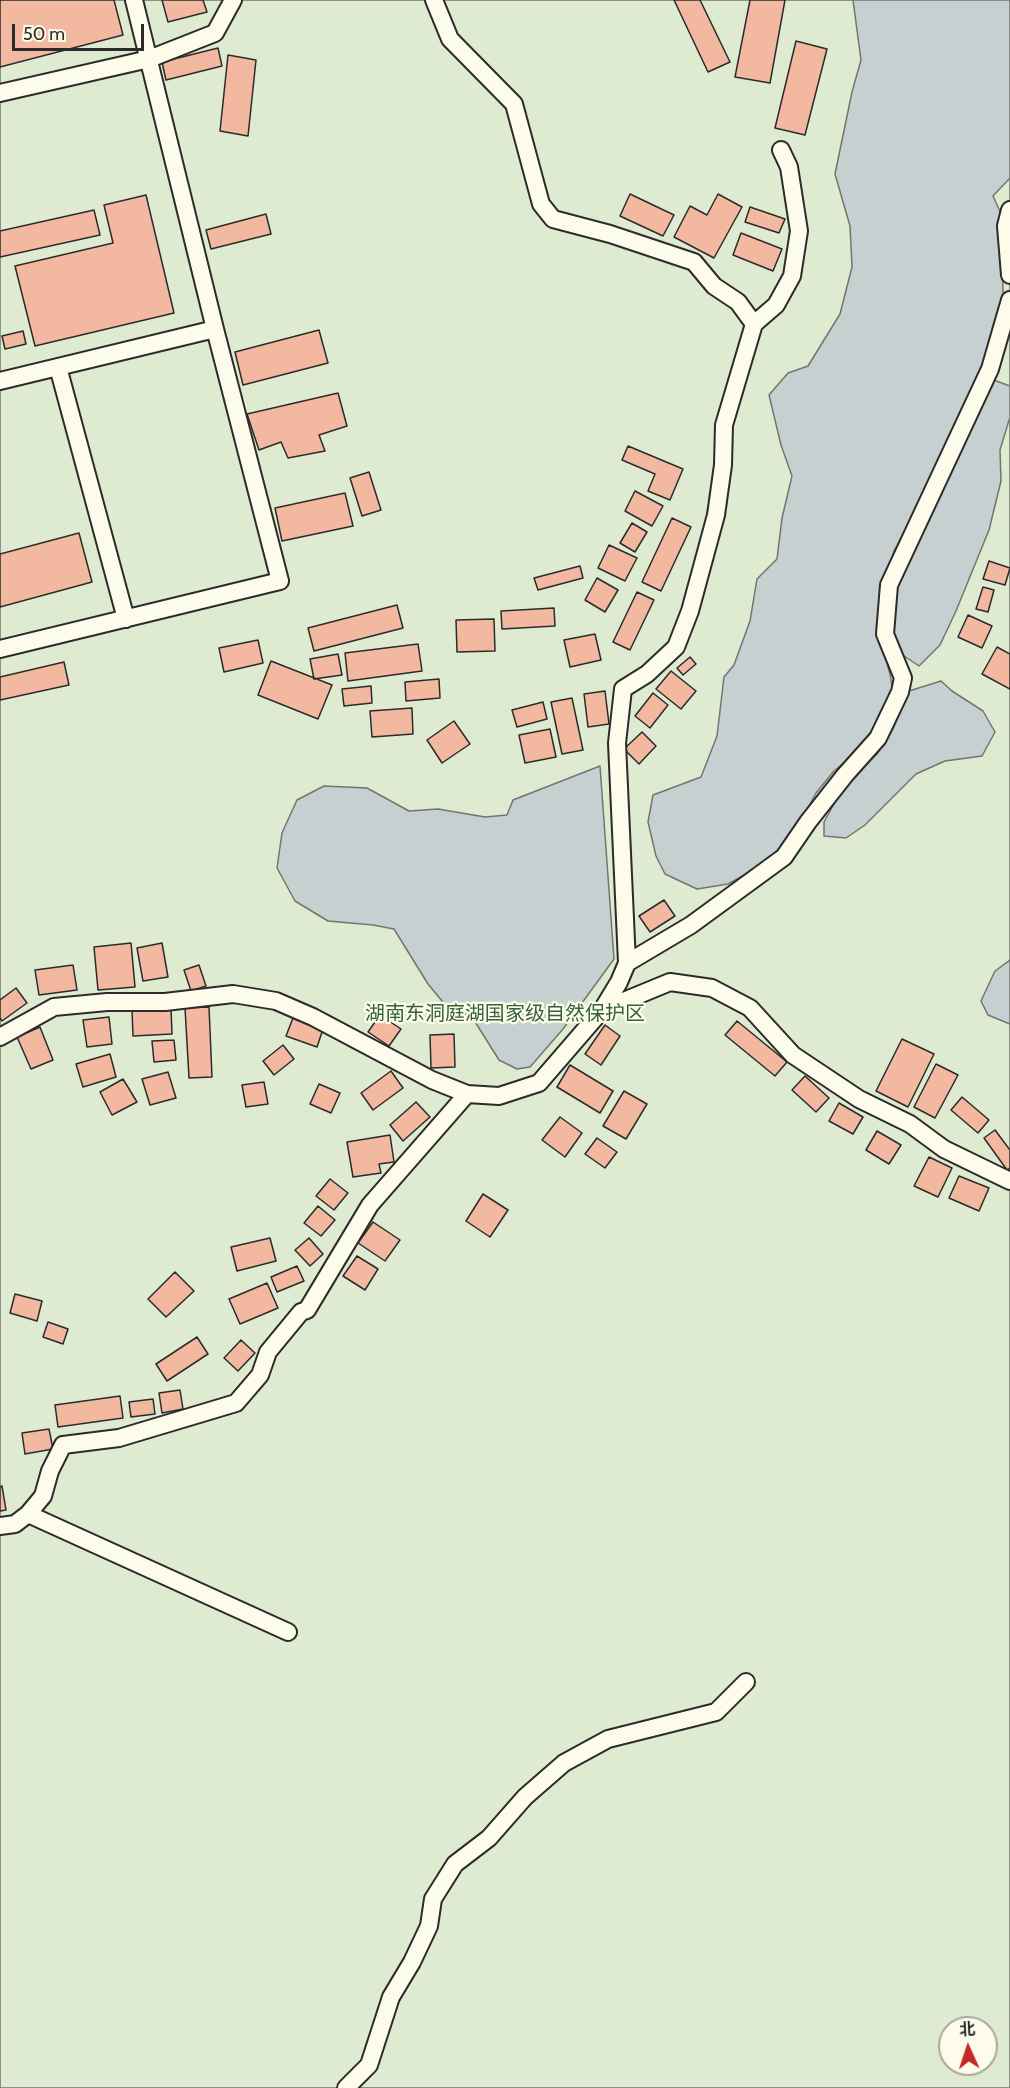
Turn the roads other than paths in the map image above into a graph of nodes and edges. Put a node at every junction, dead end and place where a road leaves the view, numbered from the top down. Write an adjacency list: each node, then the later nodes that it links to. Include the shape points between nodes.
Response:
1 (134, 0): 4 (street)
2 (233, 0): 4 (street, via 215,33)
3 (434, 0): 10 (street, via 450,39 514,104 541,204 553,219 694,262 714,286 738,302)
4 (149, 59): 5 (street); 11 (street)
5 (0, 93)
6 (781, 150): 10 (street, via 789,167 799,231 792,276 776,304)
7 (1010, 210): 8 (street, via 1006,226)
8 (1010, 276)
9 (1010, 300): 16 (street, via 990,369 889,585 885,634 903,678 878,738 784,857 691,925)
10 (754, 324): 16 (street, via 723,425 723,465 716,515 690,611 676,647 647,674 622,689 617,742)
11 (215, 329): 12 (street); 14 (street, via 280,581)
12 (58, 367): 13 (street); 14 (street)
13 (0, 381)
14 (126, 619): 15 (street)
15 (0, 649)
16 (627, 963): 17 (street)
17 (602, 1010): 19 (street, via 539,1083 499,1096); 20 (street, via 670,982 712,988 750,1008 793,1054 859,1099)
18 (0, 1037): 19 (street, via 54,1007 165,1002 233,994 276,1000)
19 (467, 1094): 21 (street, via 370,1205 307,1310 268,1352 260,1375 236,1403 119,1438 63,1445 43,1496)
20 (1010, 1182)
21 (28, 1514): 22 (street, via 15,1524); 23 (street)
22 (0, 1526)
23 (288, 1632)
24 (746, 1682): 25 (street, via 716,1712 608,1739 564,1763 525,1797 489,1838 455,1864 433,1899 429,1926 391,1997 369,2065)
25 (346, 2088)

